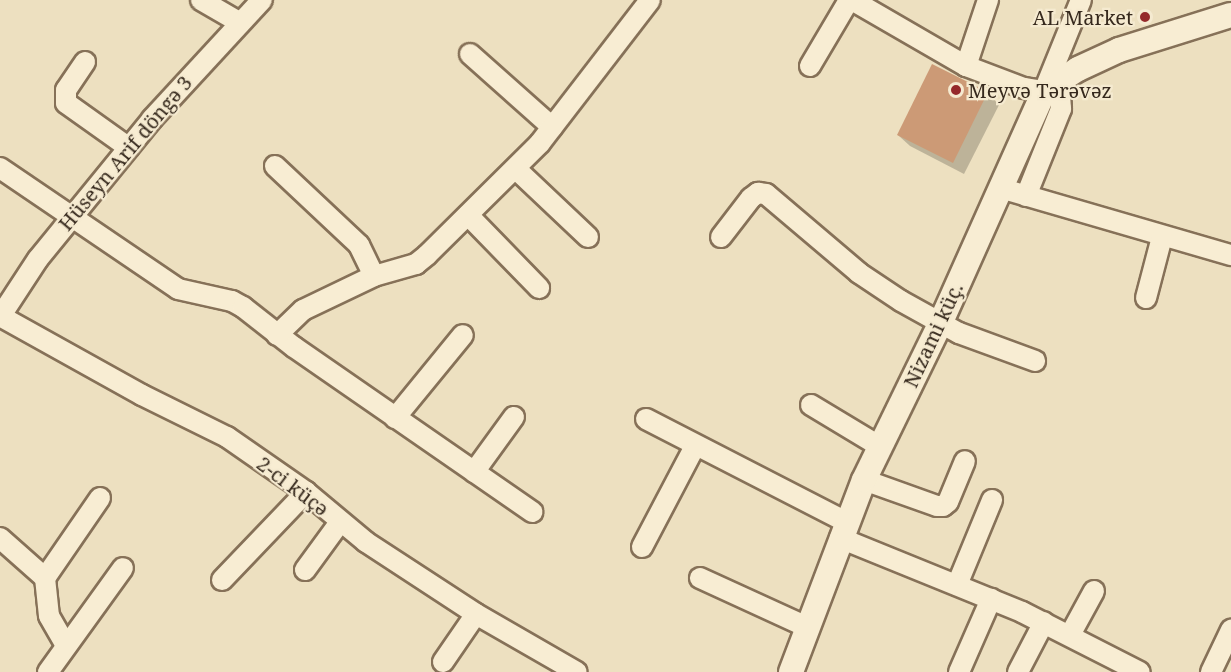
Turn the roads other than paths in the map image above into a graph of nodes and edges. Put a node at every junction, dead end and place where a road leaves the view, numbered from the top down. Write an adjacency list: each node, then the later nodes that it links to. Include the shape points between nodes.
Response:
1 (201, 0): 8 (street)
2 (262, 0): 8 (street, Hüseyn Arif döngə 3)
3 (650, 0): 14 (street)
4 (850, 0): 11 (street); 12 (street)
5 (988, 0): 12 (street)
6 (1081, 0): 13 (street, Nizami küç.)
7 (1231, 15): 13 (street, via 1119,50)
8 (239, 22): 15 (street, Hüseyn Arif döngə 3)
9 (470, 54): 14 (street)
10 (85, 62): 15 (street, via 66,90 66,103)
11 (810, 66)
12 (966, 66): 13 (street, via 1024,88)
13 (1051, 86): 19 (street, Nizami küç.); 20 (street, via 1060,109)
14 (552, 127): 18 (street)
15 (129, 148): 21 (street, Hüseyn Arif döngə 3)
16 (275, 166): 27 (street, via 359,245)
17 (0, 168): 21 (street)
18 (516, 169): 22 (street); 23 (street)
19 (999, 188): 20 (street); 31 (street, Nizami küç.)
20 (1026, 196): 25 (street)
21 (73, 216): 30 (street, Hüseyn Arif döngə 3); 32 (street, via 178,289 232,301)
22 (468, 216): 27 (street, via 416,264); 28 (street)
23 (588, 237)
24 (721, 237): 31 (street, via 751,198 758,193 766,194 860,273)
25 (1162, 237): 26 (street); 29 (street)
26 (1231, 255)
27 (374, 276): 32 (street, via 303,310)
28 (539, 288)
29 (1146, 298)
30 (0, 316): 44 (street, 2-ci küçə, via 227,437)
31 (940, 324): 34 (street); 40 (street, Nizami küç.)
32 (277, 335): 37 (street)
33 (463, 335): 37 (street)
34 (1035, 361)
35 (810, 405): 40 (street)
36 (514, 417): 42 (street)
37 (395, 418): 42 (street)
38 (646, 420): 39 (street)
39 (694, 446): 49 (street); 51 (street)
40 (879, 446): 43 (street, Nizami küç.)
41 (965, 460): 43 (street, via 943,506)
42 (474, 472): 47 (street)
43 (864, 480): 49 (street, Nizami küç.)
44 (306, 492): 48 (street, 2-ci küçə); 56 (street)
45 (100, 498): 54 (street)
46 (992, 500): 57 (street)
47 (532, 512)
48 (340, 522): 53 (street); 60 (street, 2-ci küçə)
49 (843, 530): 57 (street); 62 (street, Nizami küç.)
50 (0, 537): 54 (street)
51 (642, 547)
52 (123, 568): 65 (street)
53 (304, 570)
54 (45, 578): 65 (street, via 49,616)
55 (700, 578): 62 (street)
56 (222, 580)
57 (957, 585): 59 (street)
58 (1094, 591): 64 (street)
59 (991, 599): 61 (street); 71 (street)
60 (476, 614): 66 (street); 69 (street, 2-ci küçə)
61 (1044, 622): 64 (street); 72 (street)
62 (807, 627): 70 (street, Nizami küç.)
63 (1231, 630): 74 (street)
64 (1070, 635): 67 (street)
65 (66, 645): 68 (street)
66 (443, 662)
67 (1113, 665): 73 (street)
68 (48, 672)
69 (577, 672)
70 (791, 672)
71 (959, 672)
72 (1018, 672)
73 (1140, 672)
74 (1211, 672)

